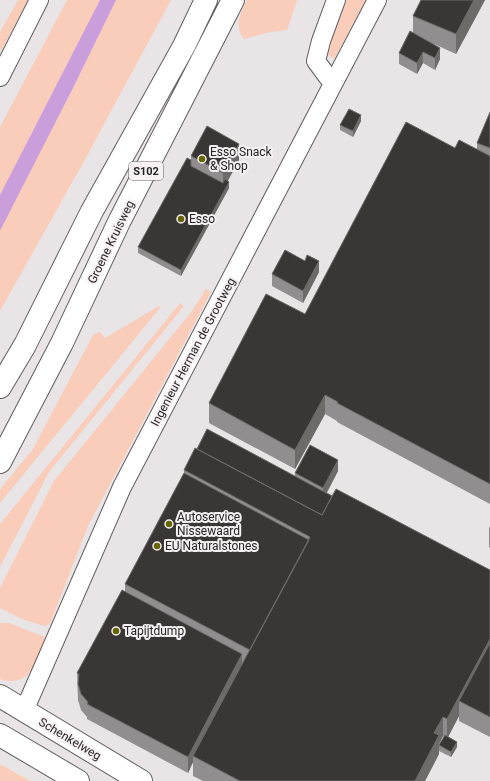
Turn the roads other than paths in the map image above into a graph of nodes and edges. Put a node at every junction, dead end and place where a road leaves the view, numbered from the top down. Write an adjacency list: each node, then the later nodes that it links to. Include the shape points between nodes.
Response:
1 (39, 0): 6 (street)
2 (206, 0): 8 (main road, S102, via 184,46 92,211 25,345)
3 (233, 0): 9 (main road, Groene Kruisweg / S102)
4 (336, 0): 7 (street, via 316,61)
5 (377, 0): 7 (street, Ingenieur Herman de Grootweg)
6 (0, 77)
7 (333, 84): 11 (street, Ingenieur Herman de Grootweg, via 122,487)
8 (0, 387)
9 (0, 462)
10 (0, 696): 11 (main road, Schenkelweg)
11 (24, 711): 14 (main road, Schenkelweg)
12 (0, 735): 13 (main road)
13 (78, 781)
14 (141, 781)

